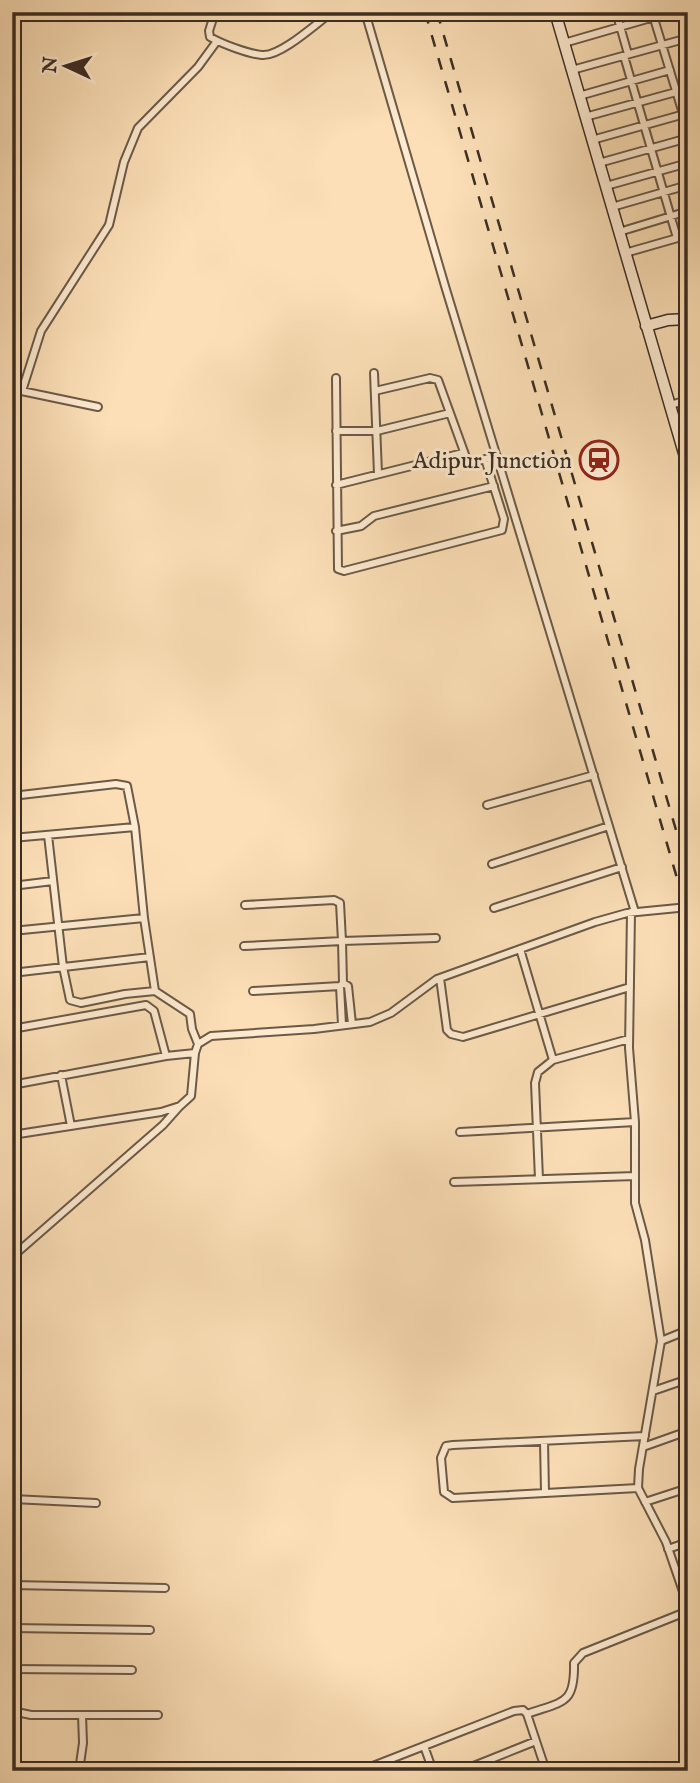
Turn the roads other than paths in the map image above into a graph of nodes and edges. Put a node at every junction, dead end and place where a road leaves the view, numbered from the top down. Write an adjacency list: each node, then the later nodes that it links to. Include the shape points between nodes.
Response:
1 (215, 12): 9 (street, via 209,33)
2 (332, 12): 9 (street, via 266,55)
3 (365, 12): 53 (street)
4 (615, 12): 7 (street)
5 (556, 13): 10 (main road)
6 (653, 15): 7 (street); 11 (street)
7 (620, 27): 10 (street); 12 (street)
8 (688, 38): 11 (street)
9 (217, 41): 44 (street, via 138,128 109,225 41,331)
10 (564, 43): 13 (main road)
11 (662, 45): 12 (street); 14 (street)
12 (626, 55): 13 (street); 15 (street)
13 (572, 70): 17 (main road)
14 (670, 70): 15 (street); 16 (street)
15 (632, 81): 17 (street); 18 (street)
16 (676, 92): 18 (street); 19 (street)
17 (579, 96): 20 (main road)
18 (638, 103): 20 (street); 21 (street)
19 (685, 113): 21 (street); 22 (street)
20 (585, 117): 24 (main road)
21 (644, 125): 24 (street); 25 (street)
22 (688, 130)
23 (688, 138): 25 (street)
24 (592, 140): 26 (main road)
25 (651, 148): 26 (street); 28 (street)
26 (599, 163): 30 (main road)
27 (688, 163): 28 (street)
28 (657, 172): 30 (street); 31 (street)
29 (688, 185): 31 (street)
30 (606, 186): 32 (main road)
31 (663, 192): 32 (street); 34 (street)
32 (612, 207): 35 (main road)
33 (688, 211): 34 (street)
34 (670, 216): 35 (street); 37 (street)
35 (619, 232): 38 (main road)
36 (688, 235): 37 (street)
37 (677, 239): 38 (street)
38 (625, 253): 40 (main road)
39 (688, 319): 40 (main road)
40 (646, 326): 47 (main road)
41 (374, 373): 45 (street)
42 (336, 378): 50 (street)
43 (12, 389): 44 (street)
44 (22, 391): 48 (street)
45 (375, 391): 49 (street, via 433,378 440,384); 51 (street)
46 (688, 400): 47 (street)
47 (670, 405): 55 (main road)
48 (98, 407)
49 (450, 413): 51 (street); 52 (street)
50 (336, 430): 51 (street); 57 (street)
51 (376, 430): 56 (street)
52 (463, 453): 54 (street, via 471,462); 56 (street)
53 (497, 456): 54 (street); 60 (street)
54 (485, 459): 58 (street)
55 (688, 467)
56 (378, 474): 57 (street)
57 (336, 485): 59 (street)
58 (494, 486): 59 (street, via 374,516 361,526); 59 (street, via 504,519 499,532 341,571 336,567)
59 (336, 531)
60 (594, 775): 62 (street); 64 (street)
61 (12, 796): 63 (street, via 124,785)
62 (486, 804)
63 (135, 827): 65 (street); 75 (street)
64 (609, 827): 67 (street); 68 (street)
65 (48, 835): 66 (street); 69 (street)
66 (12, 838)
67 (492, 864)
68 (622, 867): 73 (street); 74 (street)
69 (53, 881): 70 (street); 76 (street)
70 (12, 886)
71 (245, 905): 79 (street, via 338,901)
72 (688, 907): 74 (street)
73 (494, 908)
74 (633, 912): 81 (street); 87 (street)
75 (144, 918): 76 (street); 82 (street)
76 (58, 925): 77 (street); 83 (street)
77 (12, 930)
78 (436, 938): 79 (street)
79 (342, 941): 80 (street); 86 (street)
80 (244, 946)
81 (520, 949): 85 (street); 90 (street)
82 (150, 957): 83 (street); 88 (street)
83 (63, 967): 84 (street); 88 (street, via 68,996 75,1003)
84 (12, 973)
85 (440, 978): 90 (street, via 451,1034 463,1037); 91 (street, via 391,1013)
86 (342, 984): 89 (street); 91 (street, via 348,986); 92 (street)
87 (629, 987): 90 (street); 94 (street)
88 (155, 991): 95 (street, via 190,1014)
89 (253, 991)
90 (540, 1014): 98 (street)
91 (352, 1024): 92 (street)
92 (342, 1026): 95 (street, via 211,1036)
93 (12, 1029): 97 (street, via 150,1006)
94 (629, 1039): 98 (street); 102 (street)
95 (198, 1044): 96 (street)
96 (195, 1053): 97 (street); 101 (street, via 191,1096)
97 (166, 1056): 99 (street)
98 (553, 1060): 104 (street, via 536,1078)
99 (61, 1075): 100 (street); 103 (street)
100 (12, 1085)
101 (180, 1106): 103 (street); 110 (street)
102 (635, 1122): 104 (street); 107 (street)
103 (71, 1126): 106 (street)
104 (537, 1127): 105 (street); 108 (street)
105 (460, 1132)
106 (12, 1135)
107 (635, 1176): 108 (street); 112 (street, via 635,1211 646,1247)
108 (539, 1179): 109 (street)
109 (454, 1182)
110 (12, 1257)
111 (688, 1330): 112 (street)
112 (661, 1341): 114 (street)
113 (688, 1379): 114 (street)
114 (653, 1391): 116 (street)
115 (688, 1431): 118 (street)
116 (645, 1436): 117 (street); 118 (street)
117 (544, 1441): 121 (street); 121 (street, via 453,1445 446,1447 441,1458 444,1492 453,1498)
118 (643, 1447): 119 (street)
119 (638, 1488): 121 (street); 123 (street)
120 (688, 1488): 123 (street)
121 (545, 1493)
122 (12, 1499): 124 (street)
123 (645, 1502): 126 (street)
124 (96, 1503)
125 (688, 1542): 126 (street)
126 (668, 1549): 129 (street)
127 (12, 1585): 128 (street)
128 (165, 1588)
129 (686, 1596): 130 (street)
130 (688, 1609): 136 (street, via 583,1653 574,1663 570,1694)
131 (12, 1628): 132 (street)
132 (150, 1630)
133 (12, 1669): 134 (street)
134 (132, 1670)
135 (12, 1711): 137 (street, via 31,1716)
136 (527, 1714): 139 (street); 140 (street, via 514,1711)
137 (82, 1715): 138 (street); 141 (street)
138 (158, 1715)
139 (536, 1741): 144 (street); 145 (street)
140 (424, 1746): 142 (street); 143 (street)
141 (79, 1771)
142 (360, 1771)
143 (433, 1771)
144 (461, 1771)
145 (546, 1771)

